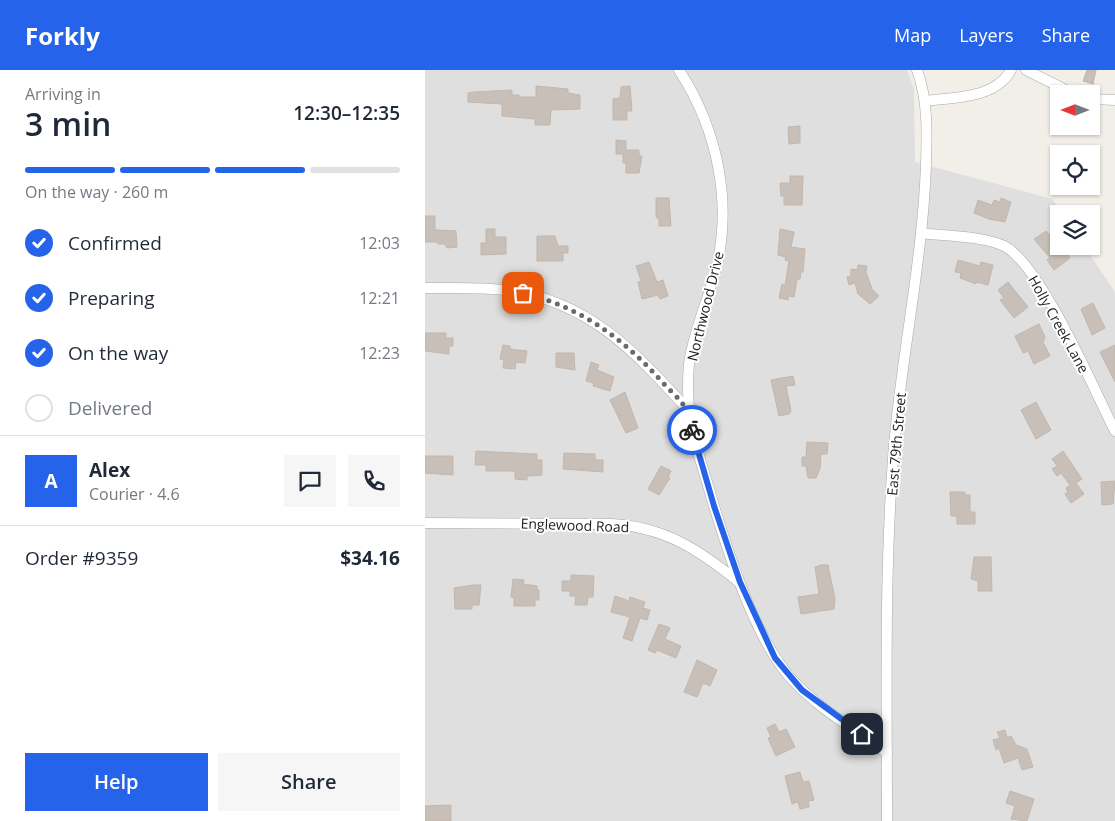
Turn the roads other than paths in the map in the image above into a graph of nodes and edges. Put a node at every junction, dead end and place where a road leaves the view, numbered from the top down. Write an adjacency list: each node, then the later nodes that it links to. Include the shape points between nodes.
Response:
1 (679, 70): 11 (street, Northwood Drive, via 698,103 712,141 723,203 716,269 689,364)
2 (917, 70): 8 (street, East 79th Street)
3 (1011, 70): 8 (street, via 991,90)
4 (1026, 70): 5 (street)
5 (1056, 85)
6 (1100, 99): 7 (street)
7 (1115, 100)
8 (925, 101): 9 (street, East 79th Street)
9 (921, 233): 12 (street, Holly Creek Lane, via 992,242 1018,256 1057,314); 15 (street, East 79th Street, via 899,397 891,487)
10 (425, 288): 11 (street, via 505,290 570,308 620,340)
11 (690, 412): 14 (street, Northwood Drive, via 701,463)
12 (1115, 431)
13 (425, 523): 14 (street, Englewood Road, via 612,524 638,527 684,543)
14 (740, 582): 15 (street, Northwood Drive, via 767,641 789,676 816,702)
15 (887, 754): 16 (street, East 79th Street)
16 (887, 821)

